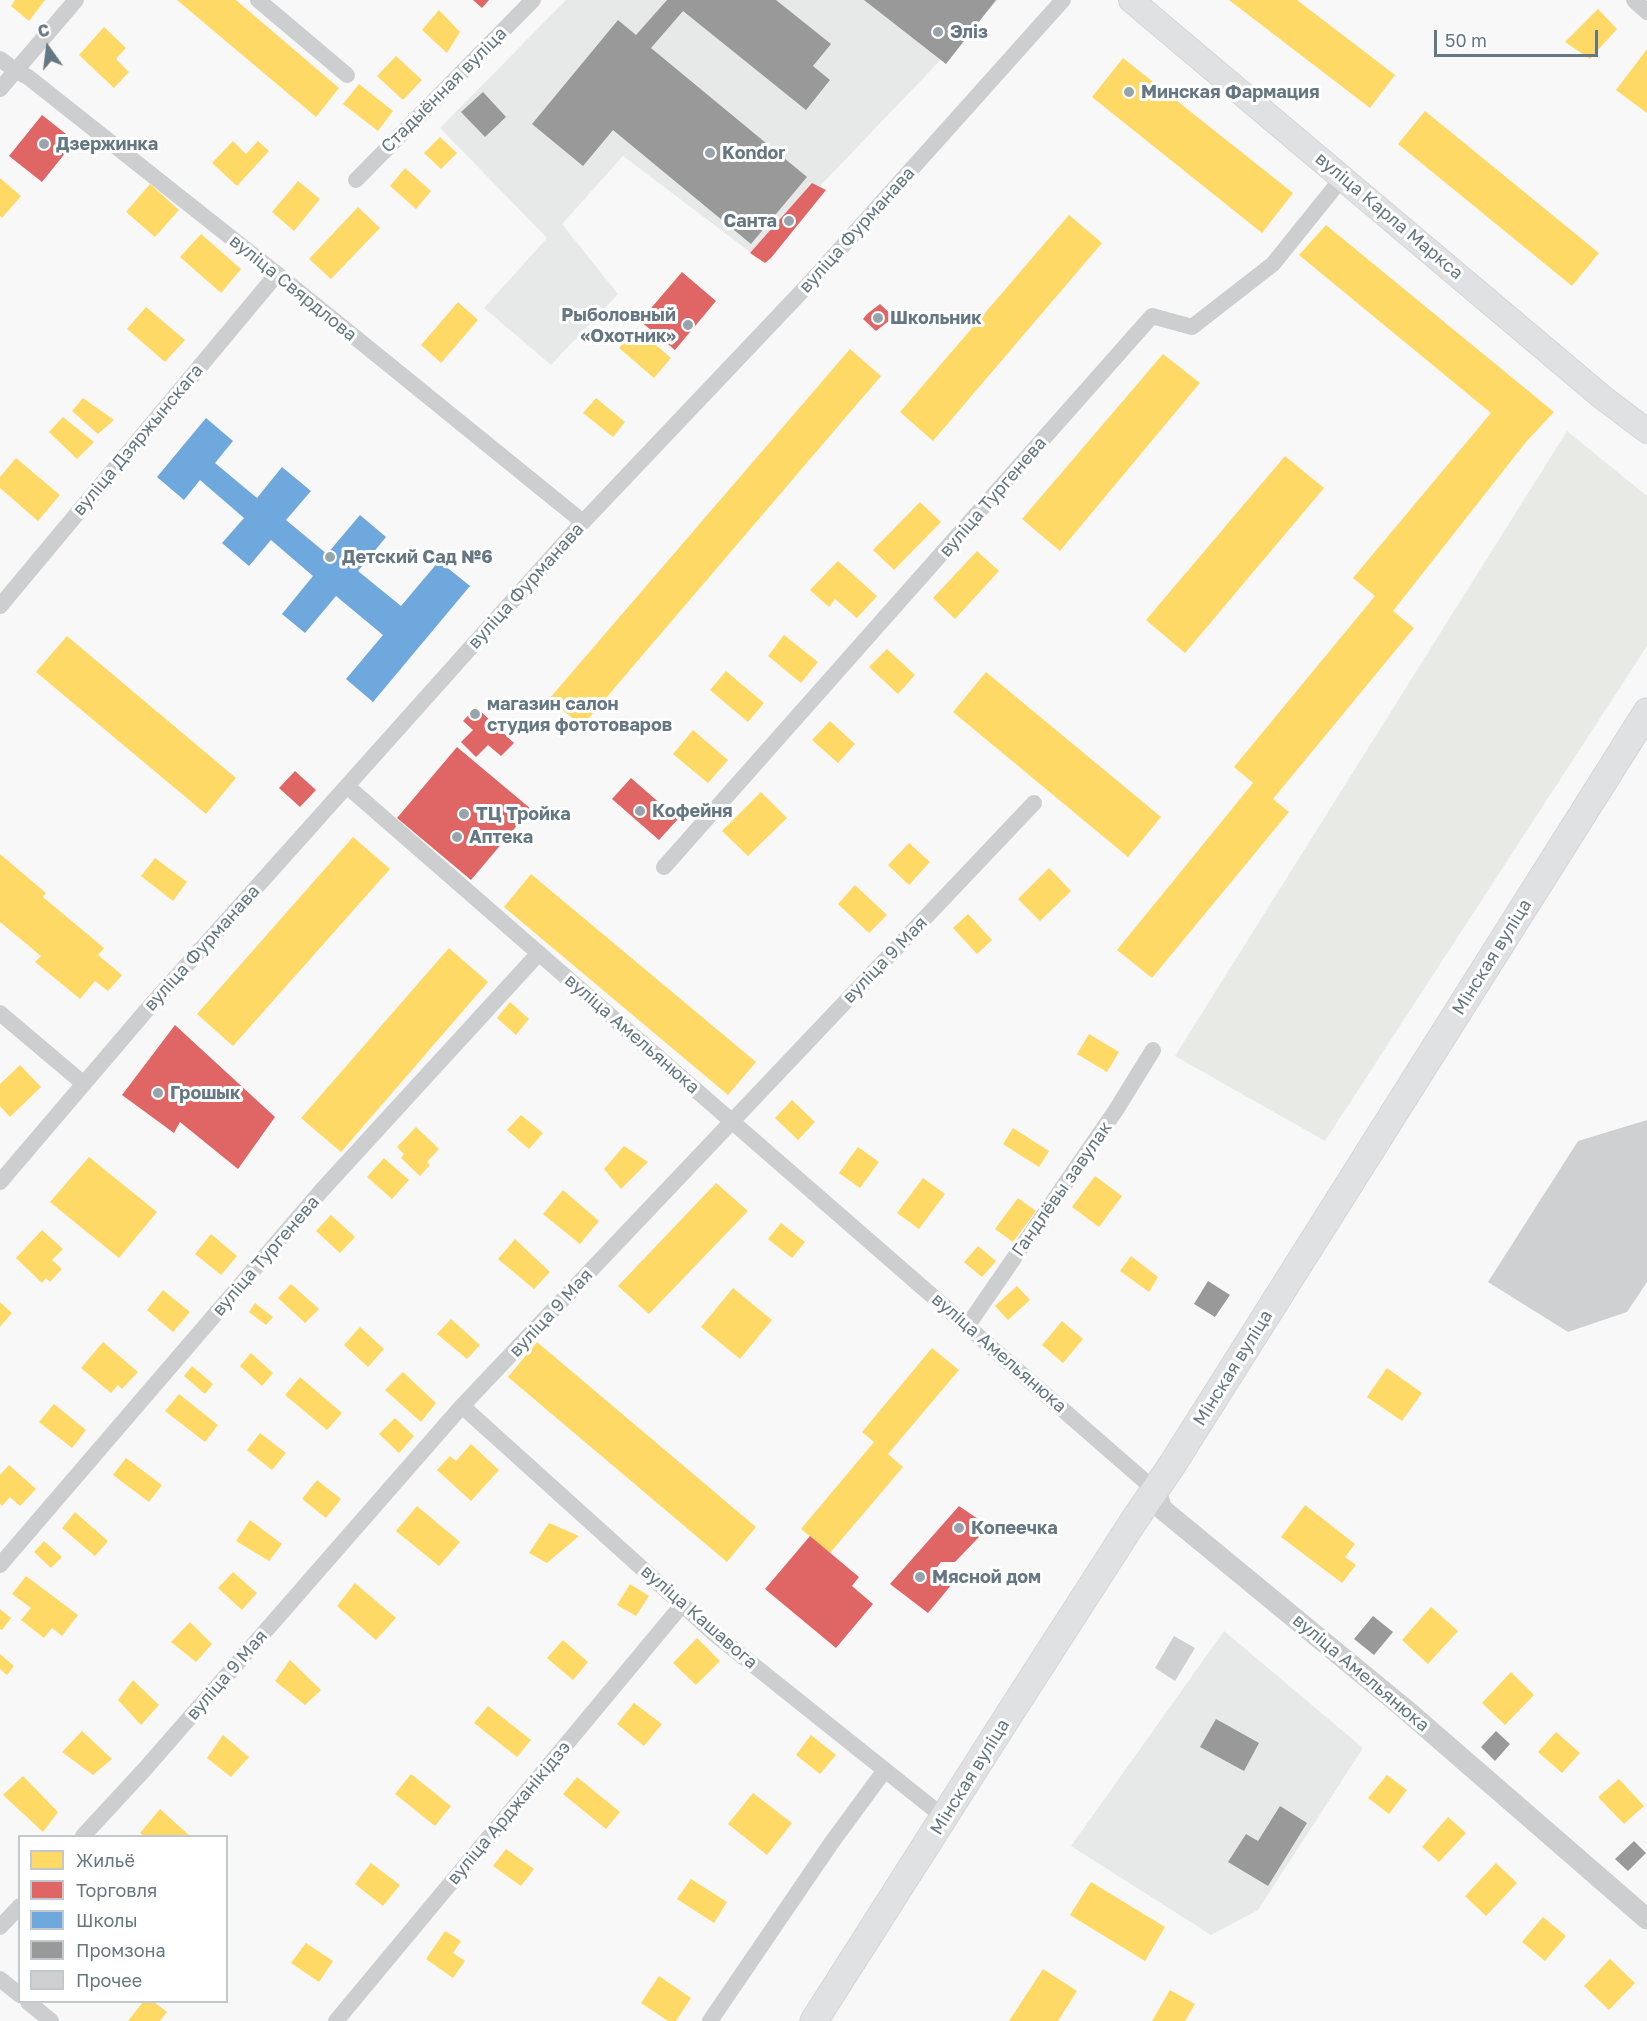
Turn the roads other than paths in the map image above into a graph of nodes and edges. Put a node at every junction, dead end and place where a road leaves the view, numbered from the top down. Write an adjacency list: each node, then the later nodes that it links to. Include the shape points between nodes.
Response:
1 (76, 0): 9 (street)
2 (258, 0): 10 (street)
3 (533, 0): 13 (street, Стадыённая вуліца)
4 (1063, 0): 16 (street, вуліца Фурманава, via 806,287)
5 (1131, 0): 12 (main road, вуліца Карла Маркса)
6 (1634, 0): 7 (street)
7 (1647, 12)
8 (0, 59): 9 (street, вуліца Свярдлова)
9 (16, 71): 11 (street); 14 (street, вуліца Свярдлова)
10 (347, 75)
11 (0, 89)
12 (1343, 177): 15 (main road, вуліца Карла Маркса); 21 (street, вуліца Тургенева, via 1274,264 1192,327 1152,316)
13 (356, 180)
14 (277, 274): 16 (street, вуліца Свярдлова); 17 (street, вуліца Дзяржынскага)
15 (1647, 431)
16 (583, 522): 19 (street, вуліца Фурманава)
17 (0, 606)
18 (1647, 712): 30 (main road, Мінская вуліца)
19 (348, 787): 22 (street, вуліца Амельянюка); 25 (street, вуліца Фурманава)
20 (1034, 803): 26 (street, вуліца 9 Мая)
21 (664, 867)
22 (539, 953): 26 (street, вуліца Амельянюка); 31 (street, вуліца Тургенева, via 322,1190)
23 (0, 1013): 25 (street)
24 (1153, 1050): 28 (street, Гандлёвы завулак)
25 (84, 1084): 27 (street, вуліца Фурманава)
26 (731, 1120): 28 (street, вуліца Амельянюка); 29 (street, вуліца 9 Мая)
27 (0, 1182)
28 (968, 1325): 30 (street, вуліца Амельянюка)
29 (462, 1406): 32 (street, вуліца Кашавога); 35 (street, вуліца 9 Мая)
30 (1155, 1490): 34 (main road, Мінская вуліца); 37 (street, вуліца Амельянюка, via 1162,1509 1405,1709)
31 (0, 1565)
32 (681, 1605): 33 (street, вуліца Кашавога); 43 (street, вуліца Арджанікідзэ)
33 (885, 1770): 34 (street, вуліца Кашавога); 44 (street)
34 (945, 1818): 45 (main road, Мінская вуліца)
35 (84, 1835)
36 (18, 1908): 38 (street)
37 (1647, 1919)
38 (0, 1927)
39 (0, 1979): 40 (street)
40 (18, 1993)
41 (30, 2003): 42 (street)
42 (51, 2021)
43 (336, 2021)
44 (710, 2021)
45 (814, 2021)

